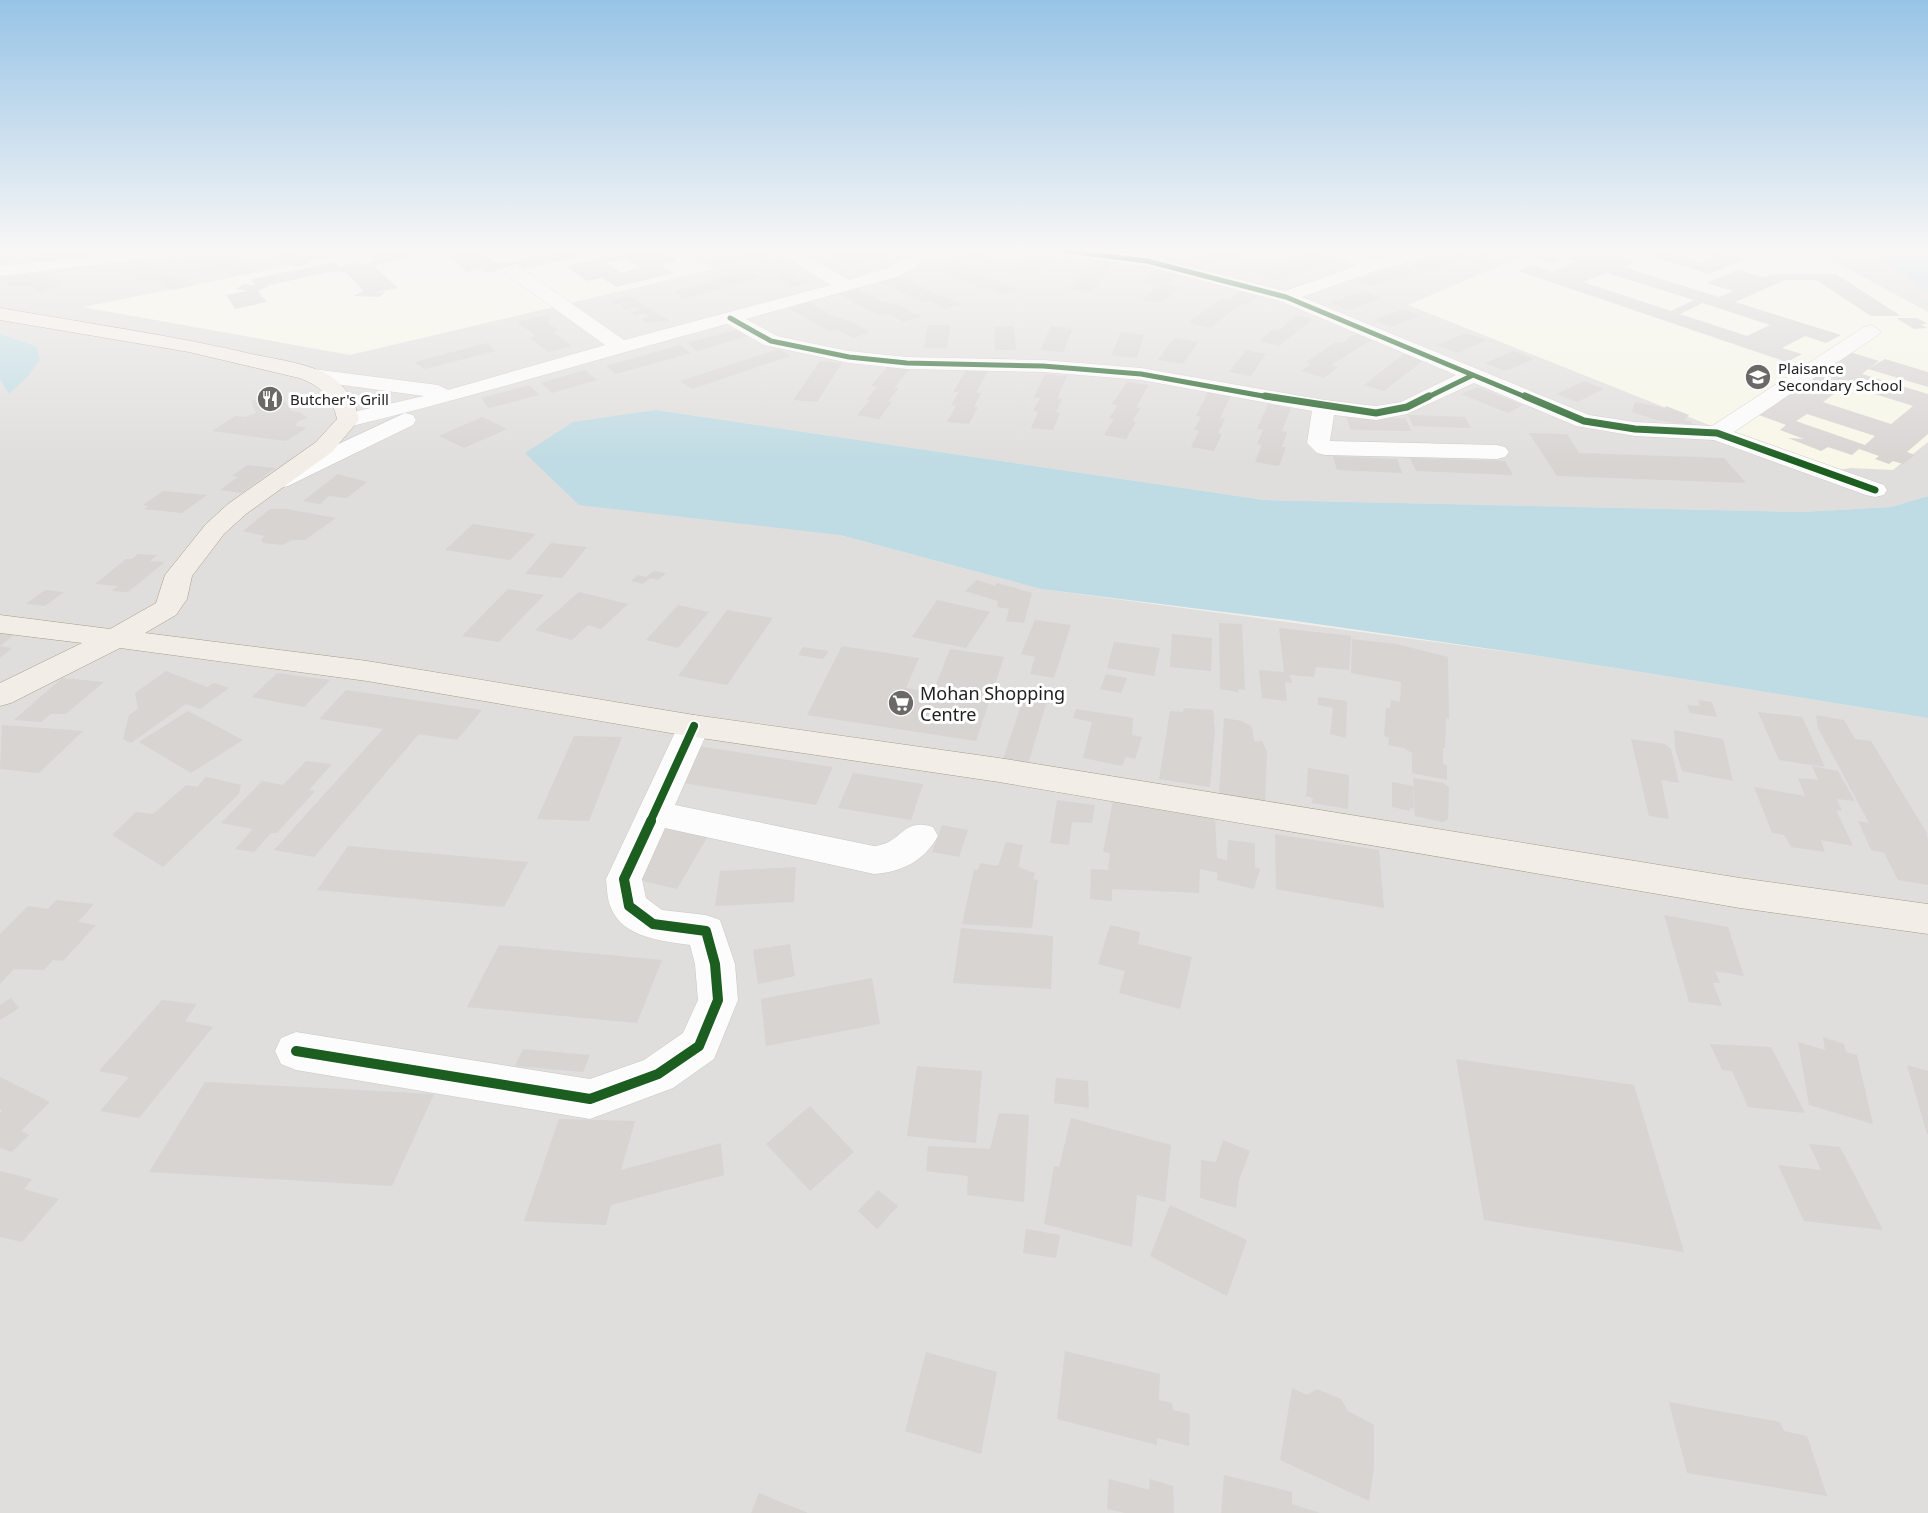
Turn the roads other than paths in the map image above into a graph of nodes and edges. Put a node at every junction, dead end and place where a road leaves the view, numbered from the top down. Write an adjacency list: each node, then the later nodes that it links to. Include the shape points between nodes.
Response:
1 (39, 322): 8 (main road, via 219,352)
2 (585, 322): 7 (street)
3 (716, 322): 7 (street)
4 (736, 322): 11 (street, via 771,341 849,357 1141,374)
5 (1345, 322): 9 (street)
6 (1871, 331): 13 (street)
7 (621, 347): 10 (street)
8 (313, 375): 10 (street); 12 (main road, via 339,395 346,405)
9 (1473, 375): 11 (street, via 1407,407 1376,413); 13 (street, via 1584,421 1635,429)
10 (458, 394): 12 (street); 15 (street)
11 (1324, 407): 14 (street, via 1317,443 1325,448)
12 (348, 420): 15 (main road, via 324,447)
13 (1717, 433): 16 (street)
14 (1497, 452)
15 (276, 482): 17 (main road, via 215,529)
16 (1875, 490)
17 (179, 575): 19 (main road, via 166,609); 20 (main road)
18 (9, 624): 20 (main road); 21 (main road)
19 (140, 625): 20 (main road); 22 (main road, via 165,629)
20 (107, 630): 21 (main road); 22 (main road); 24 (main road)
21 (74, 633): 23 (main road, via 28,658)
22 (216, 651): 25 (main road, via 367,671)
23 (0, 679)
24 (0, 696)
25 (694, 726): 26 (street); 28 (main road, via 999,770 1740,893)
26 (654, 813): 27 (street, via 874,860 893,859); 29 (street, via 624,879 629,906 652,924 706,931 715,964 718,1000 699,1046 658,1074 590,1099)
27 (920, 836)
28 (1928, 919)
29 (296, 1051)

